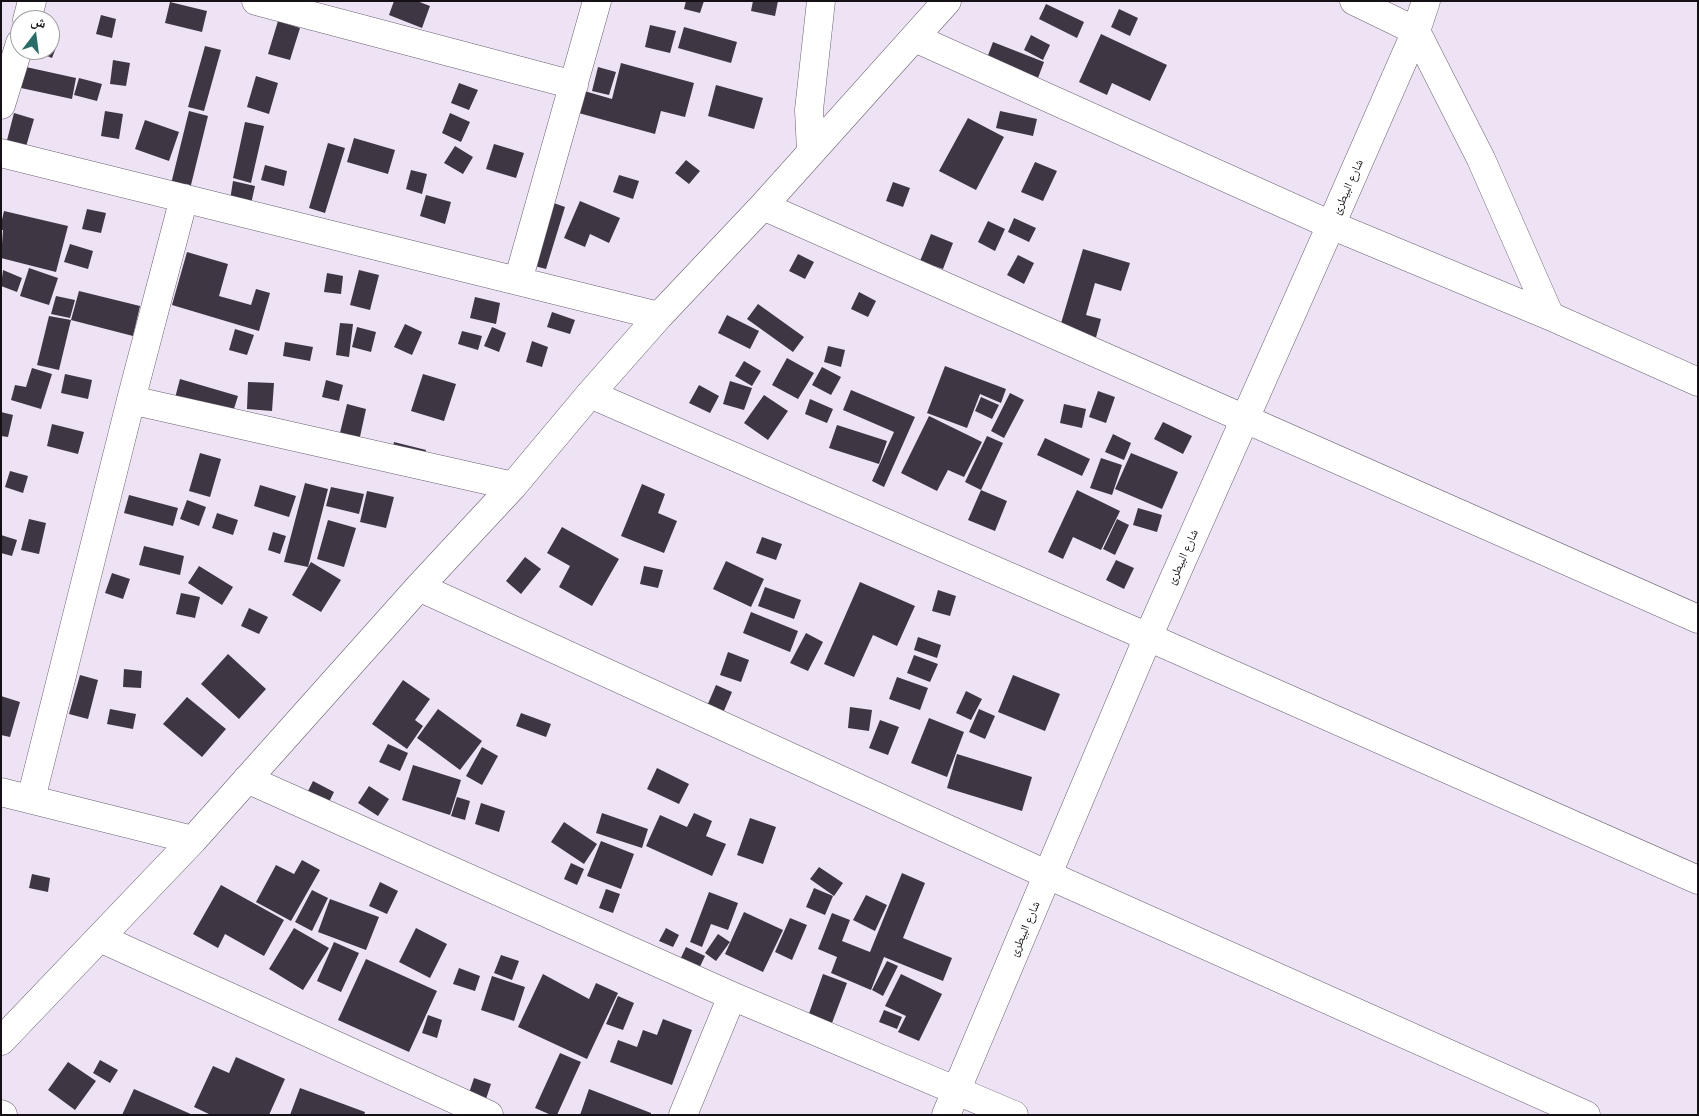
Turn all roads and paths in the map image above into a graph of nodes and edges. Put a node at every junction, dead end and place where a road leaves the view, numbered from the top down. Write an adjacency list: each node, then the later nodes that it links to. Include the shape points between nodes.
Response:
1 (256, 1): 10 (street)
2 (597, 1): 10 (street)
3 (821, 1): 12 (street, via 809,110)
4 (947, 1): 8 (street)
5 (1354, 1): 7 (street)
6 (1426, 1): 7 (street, شارع البيطرئ)
7 (1416, 31): 16 (street, شارع البيطرئ); 19 (street, via 1481,159)
8 (915, 38): 12 (street); 16 (street)
9 (15, 60): 11 (street)
10 (574, 85): 17 (street)
11 (1, 105)
12 (811, 151): 15 (street)
13 (1, 153): 14 (street)
14 (184, 198): 17 (street); 22 (street)
15 (763, 206): 18 (street); 23 (street)
16 (1331, 225): 19 (street); 23 (street, شارع البيطرئ)
17 (518, 281): 18 (street)
18 (659, 316): 21 (street)
19 (1550, 316): 20 (street)
20 (1698, 382)
21 (590, 394): 24 (street); 27 (street)
22 (131, 400): 24 (street); 30 (street)
23 (1245, 418): 26 (street); 27 (street, شارع البيطرئ)
24 (513, 486): 25 (street)
25 (419, 587): 28 (street); 32 (street)
26 (1698, 619)
27 (1148, 637): 32 (street, شارع البيطرئ); 33 (street)
28 (247, 779): 31 (street); 35 (street)
29 (1, 792): 30 (street)
30 (31, 799): 31 (street)
31 (193, 840): 34 (street)
32 (1048, 875): 37 (street, شارع البيطرئ); 42 (street)
33 (1698, 880)
34 (100, 938): 36 (street); 38 (street)
35 (732, 996): 37 (street); 39 (street)
36 (1, 1041)
37 (958, 1089): 40 (street, شارع البيطرئ); 41 (street)
38 (490, 1115)
39 (683, 1115)
40 (946, 1115)
41 (1014, 1115)
42 (1586, 1115)

